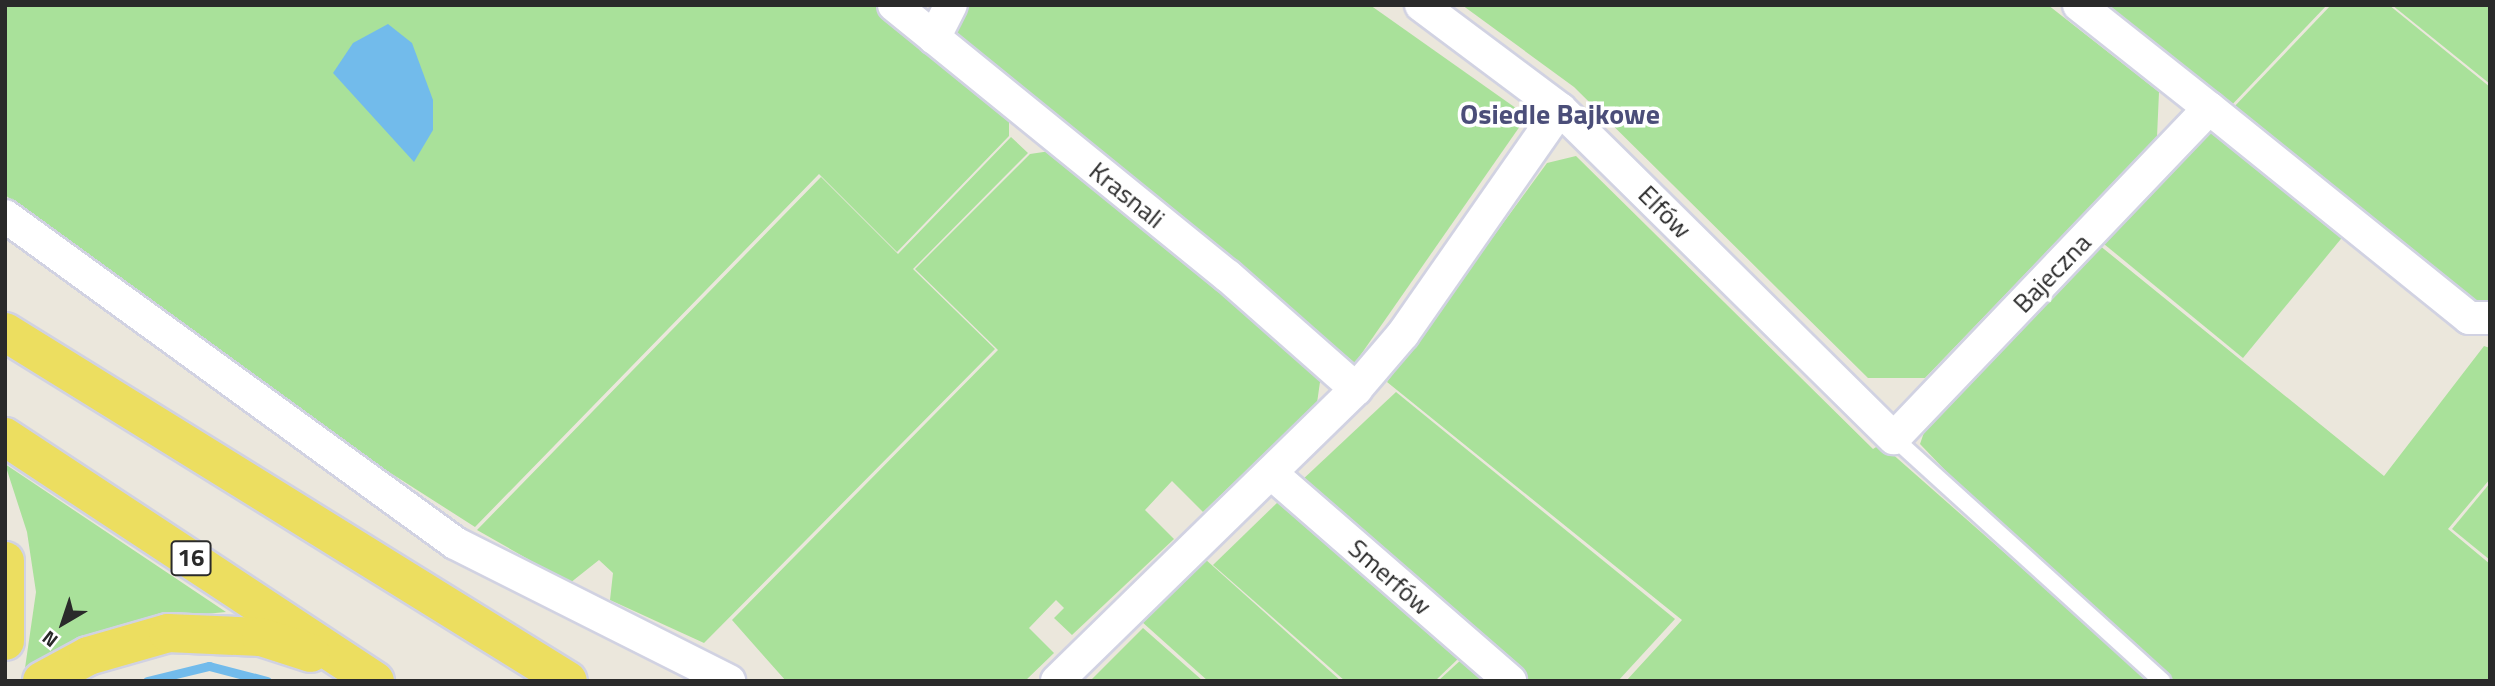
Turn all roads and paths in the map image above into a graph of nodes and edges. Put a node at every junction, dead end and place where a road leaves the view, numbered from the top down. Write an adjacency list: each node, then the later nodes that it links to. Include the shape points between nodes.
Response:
1 (894, 5): 5 (street, Krasnali)
2 (951, 5): 5 (street)
3 (1421, 5): 6 (street, Elfów)
4 (2079, 5): 7 (street)
5 (934, 38): 11 (street, Krasnali, via 1256,299)
6 (1560, 108): 11 (street, via 1404,334); 13 (street, Elfów)
7 (2209, 108): 9 (street, via 2469,318); 13 (street, Bajeczna)
8 (5, 216): 20 (street, via 455,543)
9 (2490, 318)
10 (5, 332): 19 (main road)
11 (1356, 389): 14 (street)
12 (5, 438): 18 (main road, 16)
13 (1894, 438): 23 (lane)
14 (1270, 472): 21 (street); 22 (street, Smerfów)
15 (5, 561): 16 (main road)
16 (5, 641)
17 (42, 681): 18 (main road, via 142,637 195,632 261,637)
18 (373, 681)
19 (568, 681)
20 (729, 681)
21 (1057, 681)
22 (1510, 681)
23 (2162, 681)

